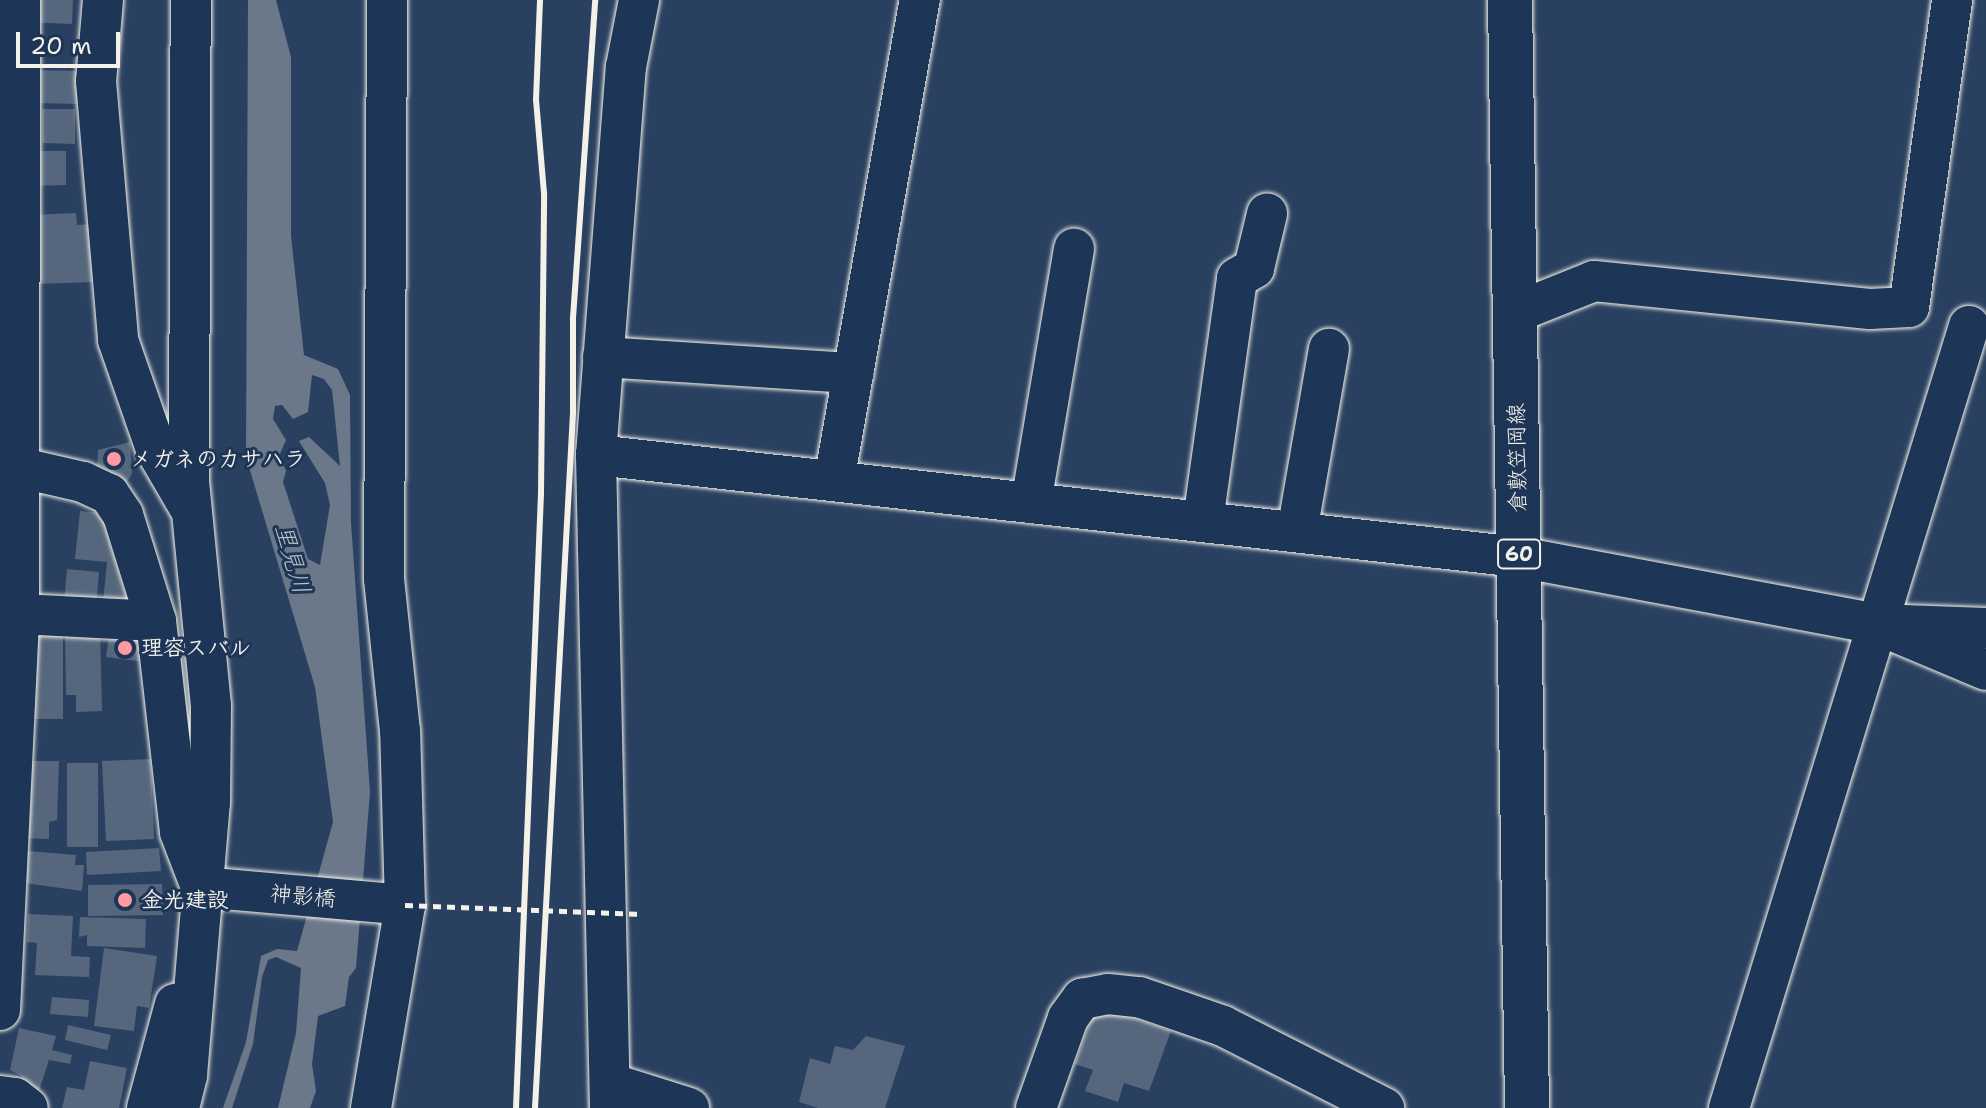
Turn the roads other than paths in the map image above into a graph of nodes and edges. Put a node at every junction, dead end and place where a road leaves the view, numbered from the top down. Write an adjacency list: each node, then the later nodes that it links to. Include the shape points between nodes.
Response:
1 (20, 0): 9 (street)
2 (103, 0): 22 (street, via 96,81 118,340 157,452)
3 (191, 0): 22 (street)
4 (387, 0): 32 (street, via 384,579 400,731)
5 (639, 0): 16 (street, via 626,67)
6 (920, 0): 17 (street)
7 (1510, 0): 13 (main road, 倉敷笠岡線 / 60)
8 (1952, 0): 12 (street)
9 (10, 205): 19 (street)
10 (1267, 214): 23 (street, via 1254,268 1237,278)
11 (1074, 249): 21 (street)
12 (1909, 307): 13 (street, via 1870,309 1594,281); 14 (street)
13 (1514, 313): 25 (main road, 倉敷笠岡線 / 60)
14 (1977, 324): 28 (street)
15 (1329, 349): 24 (street)
16 (603, 357): 17 (street); 18 (street)
17 (853, 373): 20 (street)
18 (596, 455): 20 (street); 35 (street)
19 (10, 464): 26 (street); 27 (street, via 109,494 123,515)
20 (834, 481): 21 (street)
21 (1031, 503): 23 (street)
22 (193, 514): 31 (street, via 211,706 210,803)
23 (1203, 521): 24 (street)
24 (1297, 532): 25 (street)
25 (1519, 557): 28 (street); 44 (main road, 倉敷笠岡線 / 60)
26 (10, 614): 27 (street); 34 (street)
27 (156, 621): 31 (street, via 180,832)
28 (1876, 624): 29 (street); 30 (street); 45 (street, via 1768,995)
29 (1986, 628)
30 (1986, 670)
31 (201, 887): 32 (street, 神影橋); 33 (street)
32 (405, 905): 40 (street)
33 (197, 935): 38 (street); 39 (street, via 187,1075)
34 (0, 1010)
35 (610, 1095): 41 (street)
36 (0, 1096): 37 (street, via 15,1098)
37 (28, 1108)
38 (147, 1108)
39 (179, 1108)
40 (371, 1108)
41 (689, 1108)
42 (1036, 1108): 43 (street, via 1068,1018 1082,999 1108,994 1139,997 1223,1026)
43 (1384, 1108)
44 (1527, 1108)
45 (1729, 1108)

